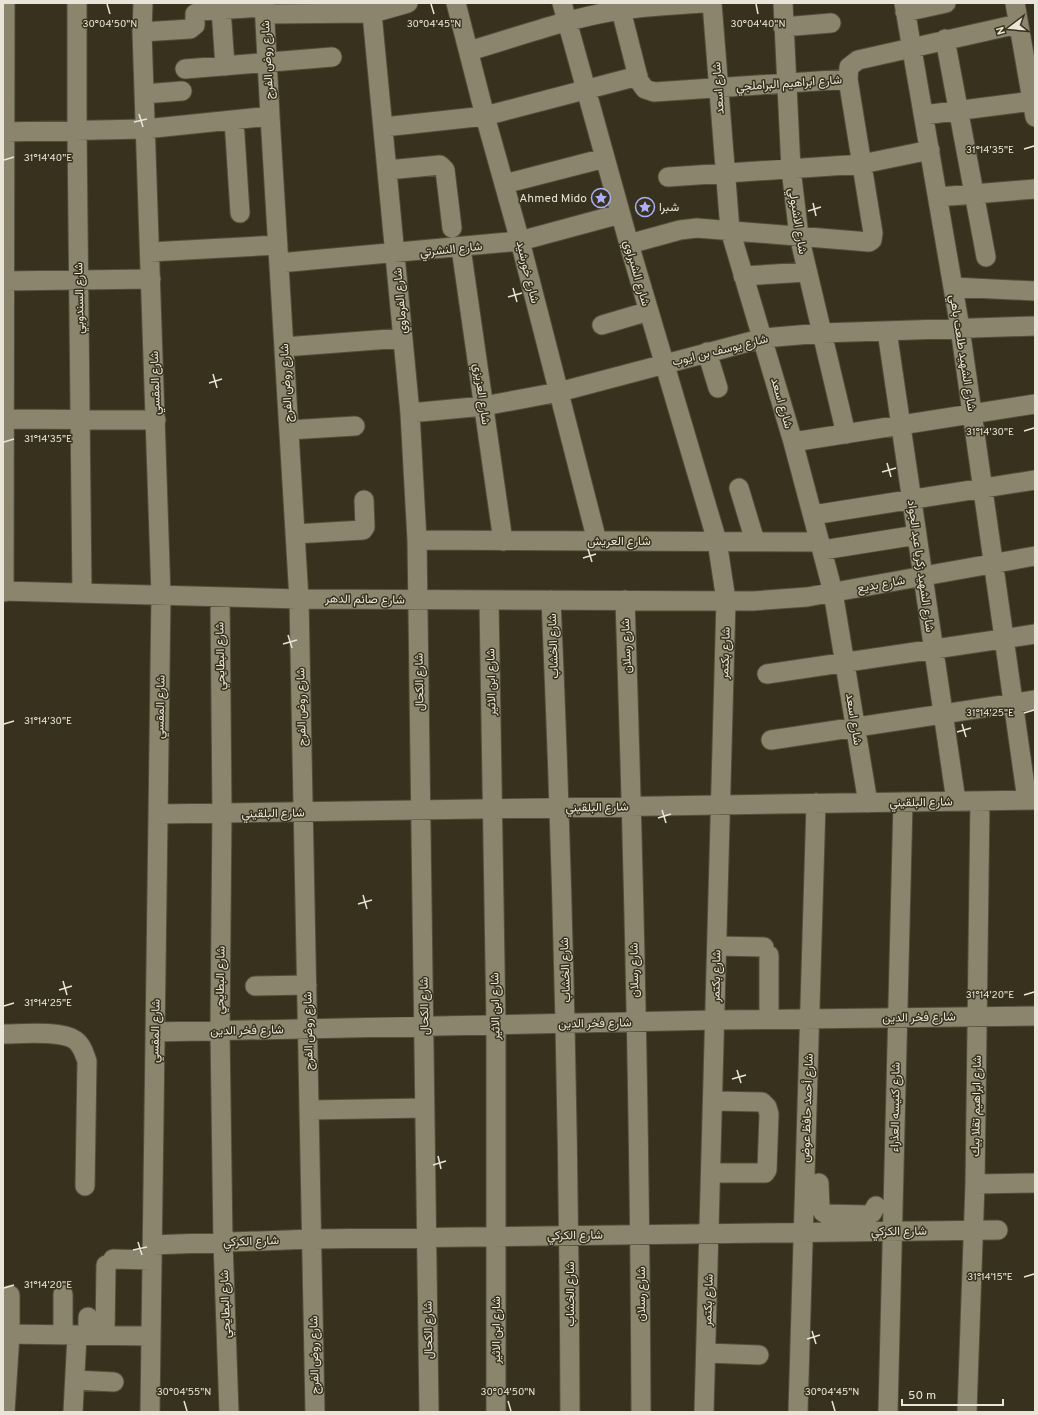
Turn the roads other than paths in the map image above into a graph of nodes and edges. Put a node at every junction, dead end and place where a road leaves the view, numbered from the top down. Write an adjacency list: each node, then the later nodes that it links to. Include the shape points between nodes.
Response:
1 (5, 3): 46 (street)
2 (77, 3): 45 (street, شارع السندوبي)
3 (142, 3): 22 (street, شارع المقسي)
4 (408, 3): 14 (street)
5 (456, 3): 25 (street, شارع خورشيد)
6 (562, 3): 18 (street, شارع الشبراوي)
7 (703, 3): 12 (street)
8 (712, 3): 33 (street, شارع اسعد)
9 (783, 3): 21 (street, شارع الاشبولي)
10 (946, 3): 15 (street)
11 (1015, 3): 20 (street)
12 (646, 5): 17 (street)
13 (265, 8): 14 (street); 16 (street); 27 (street, شارع روض الفرج)
14 (372, 8): 43 (street, شارع الفرماوي)
15 (905, 8): 24 (street, شارع الشهيد طلعت باهي)
16 (222, 9): 22 (street, via 198,11 195,14 195,25 188,30); 28 (street)
17 (621, 10): 18 (street); 30 (street, شارع ابراهيم البراملجي)
18 (567, 22): 25 (street); 34 (street, شارع الشبراوي)
19 (831, 23): 21 (street)
20 (1018, 24): 23 (street); 37 (street)
21 (783, 27): 32 (street, شارع الاشبولي)
22 (142, 32): 36 (street, شارع المقسي)
23 (945, 39): 24 (street); 38 (street)
24 (912, 46): 31 (street, via 853,62 849,67); 39 (street, شارع الشهيد طلعت باهي)
25 (469, 51): 41 (street, شارع خورشيد)
26 (332, 57): 27 (street)
27 (268, 62): 28 (street); 40 (street, شارع روض الفرج)
28 (225, 66): 29 (street)
29 (185, 70)
30 (638, 76): 33 (street, شارع ابراهيم البراملجي, via 645,89 654,92); 34 (street)
31 (848, 79): 32 (street, شارع ابراهيم البراملجي); 49 (street)
32 (787, 83): 33 (street, شارع ابراهيم البراملجي); 50 (street, شارع الاشبولي)
33 (718, 89): 52 (street, شارع اسعد)
34 (587, 90): 41 (street); 48 (street, شارع الشبراوي)
35 (182, 91): 36 (street)
36 (144, 94): 44 (street, شارع المقسي)
37 (1034, 108): 38 (street)
38 (958, 111): 39 (street); 56 (street)
39 (924, 115): 47 (street, شارع الشهيد طلعت باهي)
40 (270, 116): 42 (street); 67 (street, شارع روض الفرج)
41 (485, 116): 43 (street); 54 (street, شارع خورشيد)
42 (234, 120): 44 (street); 58 (street)
43 (384, 127): 51 (street, شارع الفرماوي)
44 (145, 129): 45 (street); 66 (street, شارع المقسي)
45 (76, 131): 46 (street); 73 (street, شارع السندوبي)
46 (4, 132): 74 (street)
47 (930, 150): 49 (street); 57 (street, شارع الشهيد طلعت باهي)
48 (605, 158): 54 (street); 59 (street, شارع الشبراوي)
49 (862, 164): 50 (street); 62 (street, via 872,240 866,242)
50 (791, 169): 52 (street); 62 (street, شارع الاشبولي)
51 (388, 170): 60 (street, via 440,165 443,167); 68 (street, شارع الفرماوي)
52 (724, 173): 53 (street); 61 (street, شارع اسعد)
53 (668, 177)
54 (504, 184): 63 (street, شارع خورشيد)
55 (1035, 189): 56 (street)
56 (974, 194): 57 (street); 69 (street)
57 (938, 197): 75 (street, شارع الشهيد طلعت باهي)
58 (240, 213)
59 (620, 214): 63 (street, شارع النشرتي); 64 (street, شارع الشبراوي)
60 (452, 228)
61 (730, 230): 62 (street); 64 (street, via 680,230); 71 (street, شارع اسعد)
62 (799, 236): 70 (street, شارع الاشبولي)
63 (520, 241): 65 (street, شارع النشرتي); 89 (street, شارع خورشيد)
64 (629, 244): 77 (street, شارع الشبراوي)
65 (461, 248): 68 (street, شارع النشرتي); 91 (street, شارع العزيزي)
66 (150, 252): 67 (street, شارع النشرتي); 72 (street, شارع المقسي)
67 (278, 254): 68 (street, شارع النشرتي); 85 (street, شارع روض الفرج)
68 (395, 254): 83 (street, شارع الفرماوي)
69 (986, 257)
70 (807, 272): 71 (street); 82 (street, شارع الاشبولي)
71 (743, 276): 84 (street, شارع اسعد)
72 (151, 279): 73 (street); 96 (street, شارع المقسي)
73 (78, 280): 74 (street); 95 (street, شارع السندوبي)
74 (4, 281): 94 (street)
75 (953, 287): 76 (street); 80 (street, شارع الشهيد طلعت باهي)
76 (1035, 291)
77 (649, 311): 78 (street); 87 (street, شارع الشبراوي)
78 (602, 325)
79 (1035, 326): 80 (street, شارع يوسف بن ايوب)
80 (960, 328): 81 (street, شارع يوسف بن ايوب); 93 (street, شارع الشهيد طلعت باهي)
81 (887, 330): 82 (street, شارع يوسف بن ايوب); 97 (street, شارع الشهيد زكريا عبد الجواد)
82 (822, 332): 84 (street, شارع يوسف بن ايوب); 100 (street, شارع الاشبولي)
83 (403, 338): 85 (street); 92 (street, شارع الفرماوي)
84 (764, 338): 86 (street, شارع يوسف بن ايوب); 101 (street, شارع اسعد)
85 (284, 347): 99 (street, شارع روض الفرج)
86 (707, 352): 87 (street, شارع يوسف بن ايوب); 88 (street)
87 (665, 364): 89 (street, شارع يوسف بن ايوب); 113 (street, شارع الشبراوي)
88 (718, 388)
89 (559, 392): 91 (street, شارع يوسف بن ايوب); 112 (street, شارع خورشيد)
90 (1035, 404): 93 (street)
91 (484, 406): 92 (street, شارع يوسف بن ايوب); 111 (street, شارع العزيزي)
92 (410, 414): 110 (street, شارع الفرماوي)
93 (973, 414): 97 (street); 104 (street, شارع الشهيد طلعت باهي)
94 (4, 419): 95 (street); 119 (street)
95 (80, 420): 96 (street); 121 (street, شارع السندوبي)
96 (156, 420): 122 (street, شارع المقسي)
97 (901, 425): 100 (street); 105 (street, شارع الشهيد زكريا عبد الجواد)
98 (355, 426): 99 (street)
99 (289, 430): 108 (street, شارع روض الفرج)
100 (846, 434): 101 (street)
101 (793, 442): 107 (street, شارع اسعد)
102 (1035, 480): 104 (street)
103 (739, 488): 114 (street)
104 (983, 488): 105 (street); 117 (street, شارع الشهيد طلعت باهي)
105 (912, 499): 107 (street); 109 (street, شارع الشهيد زكريا عبد الجواد)
106 (364, 500): 108 (street, via 363,530)
107 (813, 514): 115 (street, شارع اسعد)
108 (296, 534): 124 (street, شارع روض الفرج)
109 (917, 535): 115 (street, شارع العريش); 118 (street, شارع الشهيد زكريا عبد الجواد)
110 (417, 540): 111 (street, شارع العريش); 125 (street, شارع الفرماوي)
111 (503, 541): 112 (street, شارع العريش)
112 (597, 541): 113 (street, شارع العريش)
113 (717, 542): 114 (street, شارع العريش); 129 (street, شارع بكتمر)
114 (755, 542): 115 (street, شارع العريش)
115 (821, 546): 120 (street, شارع اسعد)
116 (1035, 556): 117 (street, شارع بديع)
117 (994, 564): 118 (street, شارع بديع); 131 (street, شارع الشهيد طلعت باهي)
118 (923, 576): 120 (street, شارع بديع); 132 (street, شارع الشهيد زكريا عبد الجواد)
119 (3, 592): 121 (street, شارع صائم الدهر)
120 (833, 592): 129 (street, شارع بديع, via 780,600); 133 (street, شارع اسعد)
121 (82, 593): 122 (street, شارع صائم الدهر)
122 (161, 595): 123 (street, شارع صائم الدهر); 152 (street, شارع المقسي)
123 (220, 597): 124 (street, شارع صائم الدهر); 153 (street, شارع البطايحي)
124 (299, 599): 125 (street, شارع صائم الدهر); 151 (street, شارع روض الفرج)
125 (418, 600): 126 (street, شارع صائم الدهر); 150 (street, شارع الكحال)
126 (489, 600): 127 (street, شارع صائم الدهر); 149 (street, شارع ابن الاثير)
127 (551, 600): 128 (street, شارع صائم الدهر); 148 (street, شارع الخشاب)
128 (625, 600): 129 (street, شارع صائم الدهر); 147 (street, شارع رسلان)
129 (726, 600): 146 (street, شارع بكتمر)
130 (1035, 634): 131 (street)
131 (1004, 638): 132 (street); 136 (street, شارع الشهيد طلعت باهي)
132 (933, 648): 133 (street); 137 (street, شارع الشهيد زكريا عبد الجواد)
133 (845, 661): 134 (street); 138 (street, شارع اسعد)
134 (767, 674)
135 (1035, 700): 136 (street)
136 (1013, 704): 137 (street); 140 (street, شارع الشهيد طلعت باهي)
137 (943, 714): 138 (street); 141 (street, شارع الشهيد زكريا عبد الجواد)
138 (856, 727): 139 (street); 144 (street, شارع اسعد)
139 (771, 740)
140 (1031, 800): 142 (street, شارع البلقيني)
141 (956, 801): 142 (street, شارع البلقيني); 143 (street, شارع البلقيني)
142 (980, 801): 157 (street, شارع ابراهيم تقلا بيك)
143 (903, 802): 144 (street, شارع البلقيني); 159 (street, شارع كنيسه العذراء)
144 (868, 803): 145 (street, شارع البلقيني)
145 (816, 804): 146 (street, شارع البلقيني); 161 (street, شارع أحمد حافظ عوض)
146 (720, 805): 147 (street, شارع البلقيني); 154 (street, شارع بكتمر)
147 (632, 807): 148 (street, شارع البلقيني); 163 (street, شارع رسلان)
148 (560, 808): 149 (street, شارع البلقيني); 164 (street, شارع الخشاب)
149 (493, 809): 150 (street, شارع البلقيني); 165 (street, شارع ابن الاثير)
150 (421, 810): 151 (street, شارع البلقيني); 166 (street, شارع الكحال)
151 (303, 812): 153 (street, شارع البلقيني); 156 (street, شارع روض الفرج)
152 (158, 814): 153 (street, شارع البلقيني); 169 (street, شارع المقسي)
153 (222, 814): 168 (street, شارع البطايحي)
154 (717, 946): 160 (street, via 767,951); 162 (street, شارع بكتمر)
155 (255, 986): 156 (street)
156 (307, 986): 167 (street, شارع روض الفرج)
157 (977, 1016): 158 (street, شارع فخر الدين); 159 (street, شارع فخر الدين); 177 (street, شارع ابراهيم تقلا بيك)
158 (1035, 1016)
159 (898, 1018): 161 (street, شارع فخر الدين); 183 (street, شارع كنيسه العذراء)
160 (769, 1019): 161 (street, شارع فخر الدين); 162 (street, شارع فخر الدين)
161 (809, 1019): 184 (street, شارع أحمد حافظ عوض)
162 (715, 1020): 163 (street, شارع فخر الدين); 171 (street, شارع بكتمر)
163 (635, 1022): 164 (street, شارع فخر الدين); 185 (street, شارع رسلان)
164 (566, 1023): 165 (street, شارع فخر الدين); 187 (street, شارع الخشاب)
165 (496, 1025): 166 (street, شارع فخر الدين); 189 (street, شارع ابن الاثير)
166 (424, 1026): 167 (street, شارع فخر الدين); 172 (street, شارع الكحال)
167 (308, 1029): 168 (street, شارع فخر الدين); 173 (street, شارع روض الفرج)
168 (220, 1031): 169 (street, شارع فخر الدين); 191 (street, شارع البطايحي)
169 (155, 1032): 192 (street, شارع المقسي)
170 (3, 1034): 178 (street, via 62,1034 74,1039 83,1048 87,1061)
171 (714, 1101): 174 (street, شارع بكتمر); 174 (street, via 762,1102 768,1107 768,1170 765,1173)
172 (425, 1108): 173 (street); 188 (street, شارع الكحال)
173 (309, 1110): 190 (street, شارع روض الفرج)
174 (712, 1173): 186 (street, شارع بكتمر)
175 (819, 1183): 180 (street, via 820,1207 823,1212)
176 (1035, 1183): 177 (street)
177 (975, 1184): 181 (street, شارع ابراهيم تقلا بيك)
178 (85, 1186)
179 (876, 1206): 180 (street, via 872,1213)
180 (846, 1223): 183 (street, شارع الكركي); 184 (street, شارع الكركي)
181 (973, 1230): 182 (street, شارع الكركي); 183 (street, شارع الكركي); 214 (street, شارع ابراهيم تقلا بيك)
182 (998, 1230)
183 (892, 1231): 213 (street, شارع كنيسه العذراء)
184 (803, 1233): 186 (street, شارع الكركي); 212 (street, شارع أحمد حافظ عوض)
185 (640, 1234): 186 (street, شارع الكركي); 187 (street, شارع الكركي); 210 (street, شارع رسلان)
186 (710, 1234): 198 (street, شارع بكتمر)
187 (570, 1236): 189 (street, شارع الكركي); 209 (street, شارع الخشاب)
188 (427, 1237): 189 (street, شارع الكركي); 190 (street, شارع الكركي); 207 (street, شارع الكحال)
189 (496, 1237): 208 (street, شارع ابن الاثير)
190 (312, 1239): 191 (street, شارع الكركي); 206 (street, شارع روض الفرج)
191 (223, 1242): 192 (street, شارع الكركي); 205 (street, شارع البطايحي)
192 (152, 1252): 195 (street, شارع الكركي, via 109,1262); 197 (street, شارع المقسي)
193 (63, 1294): 195 (street)
194 (10, 1295): 196 (street)
195 (84, 1331): 196 (street); 197 (street); 200 (street)
196 (7, 1334): 202 (street)
197 (151, 1336): 204 (street, شارع المقسي)
198 (706, 1353): 199 (street); 211 (street, شارع بكتمر)
199 (758, 1355)
200 (75, 1380): 201 (street); 203 (street)
201 (114, 1382)
202 (5, 1412)
203 (73, 1412)
204 (150, 1412)
205 (229, 1412)
206 (315, 1412)
207 (430, 1412)
208 (496, 1412)
209 (570, 1412)
210 (641, 1412)
211 (704, 1412)
212 (798, 1412)
213 (888, 1412)
214 (967, 1412)

